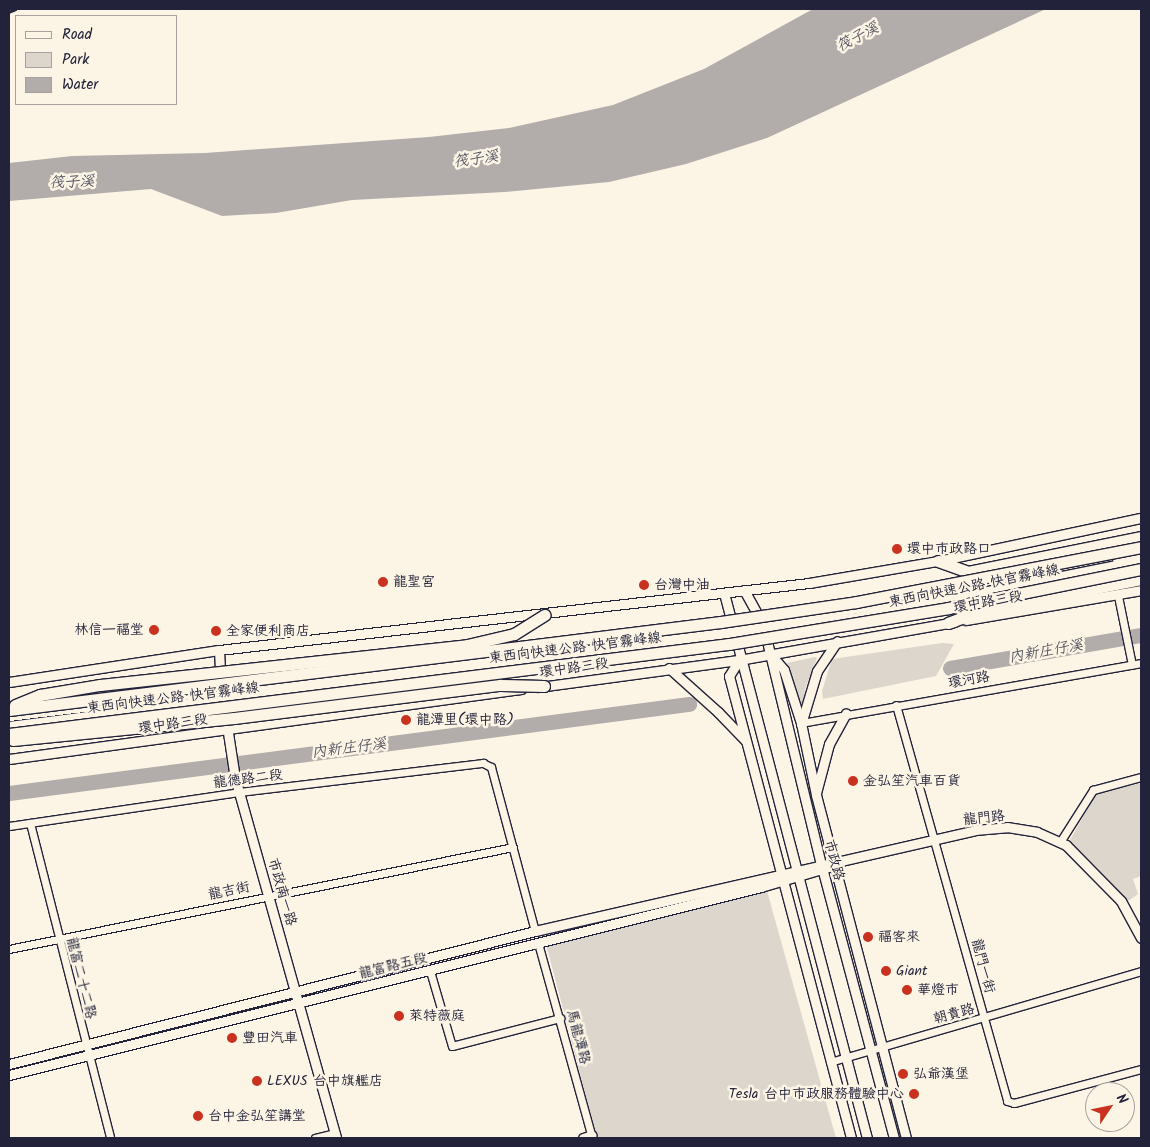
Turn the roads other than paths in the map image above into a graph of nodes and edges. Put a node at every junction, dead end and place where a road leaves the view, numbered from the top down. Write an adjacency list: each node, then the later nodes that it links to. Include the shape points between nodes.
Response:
1 (1141, 518): 6 (street)
2 (1141, 537): 6 (highway, via 968,572)
3 (1141, 547): 28 (highway, 東西向快速公路 快官霧峰線, bridge, via 856,602 721,622)
4 (1141, 554): 15 (street, 環中路三段)
5 (1141, 560): 15 (street, 環中路三段, via 858,617)
6 (938, 561): 9 (street)
7 (1141, 569): 34 (highway, 東西向快速公路 快官霧峰線, bridge, via 921,612 729,644)
8 (1141, 579): 14 (highway, via 980,611)
9 (744, 590): 11 (street); 15 (street, 市政路)
10 (1141, 590): 12 (street, 環中路三段)
11 (724, 593): 13 (street); 16 (street)
12 (1118, 596): 14 (street, 環中路三段); 22 (street)
13 (544, 615): 18 (street); 28 (highway, bridge, via 514,634 467,645 100,685 40,695)
14 (948, 623): 17 (street, 環中路三段)
15 (763, 626): 16 (street, 環中路三段); 19 (street, 市政路)
16 (733, 631): 20 (street); 26 (street, 環中路三段)
17 (837, 642): 19 (street, 環中路三段); 31 (street, via 817,671)
18 (220, 650): 24 (street); 26 (street, 市政南一路)
19 (770, 654): 20 (street, 環中路三段); 31 (street, 市政路, via 784,670); 37 (street, 市政路)
20 (739, 660): 23 (street, 環中路三段); 36 (street, via 728,676); 49 (street)
21 (1141, 663): 22 (street, 環河路)
22 (1132, 665): 27 (street, 環河路)
23 (669, 668): 25 (street, 環中路三段); 36 (street)
24 (9, 682)
25 (544, 686): 33 (street, 環中路三段); 35 (highway, bridge, via 500,685 234,718)
26 (222, 695): 30 (street, 環中路三段); 32 (street, 環中路三段); 33 (street, 市政南一路)
27 (896, 705): 29 (street, 環河路); 44 (street, 龍門一街)
28 (9, 709)
29 (846, 713): 31 (street, 環河路); 41 (street, via 829,744)
30 (9, 716)
31 (801, 723): 37 (street); 41 (street, 市政路)
32 (9, 726)
33 (228, 731): 38 (street, 環中路三段); 40 (street, 市政南一路)
34 (9, 734)
35 (9, 740)
36 (746, 742): 50 (street)
37 (796, 752): 48 (street, 市政路)
38 (9, 759)
39 (1141, 777): 45 (street, via 1093,790)
40 (239, 792): 42 (street, 龍德路二段); 46 (street, 龍德路二段, via 483,763 491,767); 51 (street, 市政南一路)
41 (816, 795): 47 (street, 市政路)
42 (30, 823): 43 (street, 龍德路二段); 54 (street, 龍富二十二路)
43 (9, 826)
44 (936, 839): 45 (street, 龍門路, via 1006,827 1037,832); 47 (street, 龍門路); 62 (street, 龍門一街)
45 (1060, 842): 53 (street, 龍門路, via 1093,870 1121,901)
46 (513, 847): 51 (street, 龍吉街); 52 (street)
47 (834, 863): 48 (street, 龍門路); 64 (street, 市政路)
48 (822, 867): 49 (street, 龍門路); 65 (street, 市政路)
49 (796, 874): 50 (street, 龍門路); 67 (street)
50 (782, 877): 52 (street, 龍富路五段); 55 (street, 龍富路五段); 68 (street)
51 (268, 896): 54 (street, 龍吉街); 59 (street, 市政南一路)
52 (535, 931): 59 (street, 龍富路五段)
53 (1141, 938)
54 (59, 939): 56 (street, 龍吉街); 63 (street, 龍富二十二路)
55 (538, 943): 57 (street, 龍富路五段); 61 (street, 馬龍潭路)
56 (9, 949)
57 (430, 971): 60 (street, 龍富路五段); 61 (street, via 452,1046)
58 (1141, 971): 62 (street, 朝貴路)
59 (296, 992): 60 (street, 市政南一路); 63 (street, 龍富路五段)
60 (299, 1003): 66 (street, 龍富路五段); 72 (street, 市政南一路)
61 (560, 1018): 73 (street, 馬龍潭路)
62 (984, 1019): 64 (street, 朝貴路); 70 (street, 龍門一街, via 1007,1101 1014,1103)
63 (85, 1044): 66 (street, 龍富二十二路); 69 (street, 龍富路五段)
64 (882, 1046): 65 (street, 朝貴路); 79 (street, 市政路)
65 (870, 1050): 67 (street, 朝貴路); 78 (street, 市政路)
66 (87, 1054): 71 (street, 龍富路五段); 74 (street, 龍富二十二路)
67 (845, 1057): 68 (street, 朝貴路); 77 (street)
68 (830, 1062): 76 (street)
69 (9, 1064)
70 (1141, 1068)
71 (9, 1076)
72 (336, 1136): 75 (street)
73 (589, 1137)
74 (110, 1138)
75 (314, 1138)
76 (851, 1138)
77 (867, 1138)
78 (894, 1138)
79 (906, 1138)

